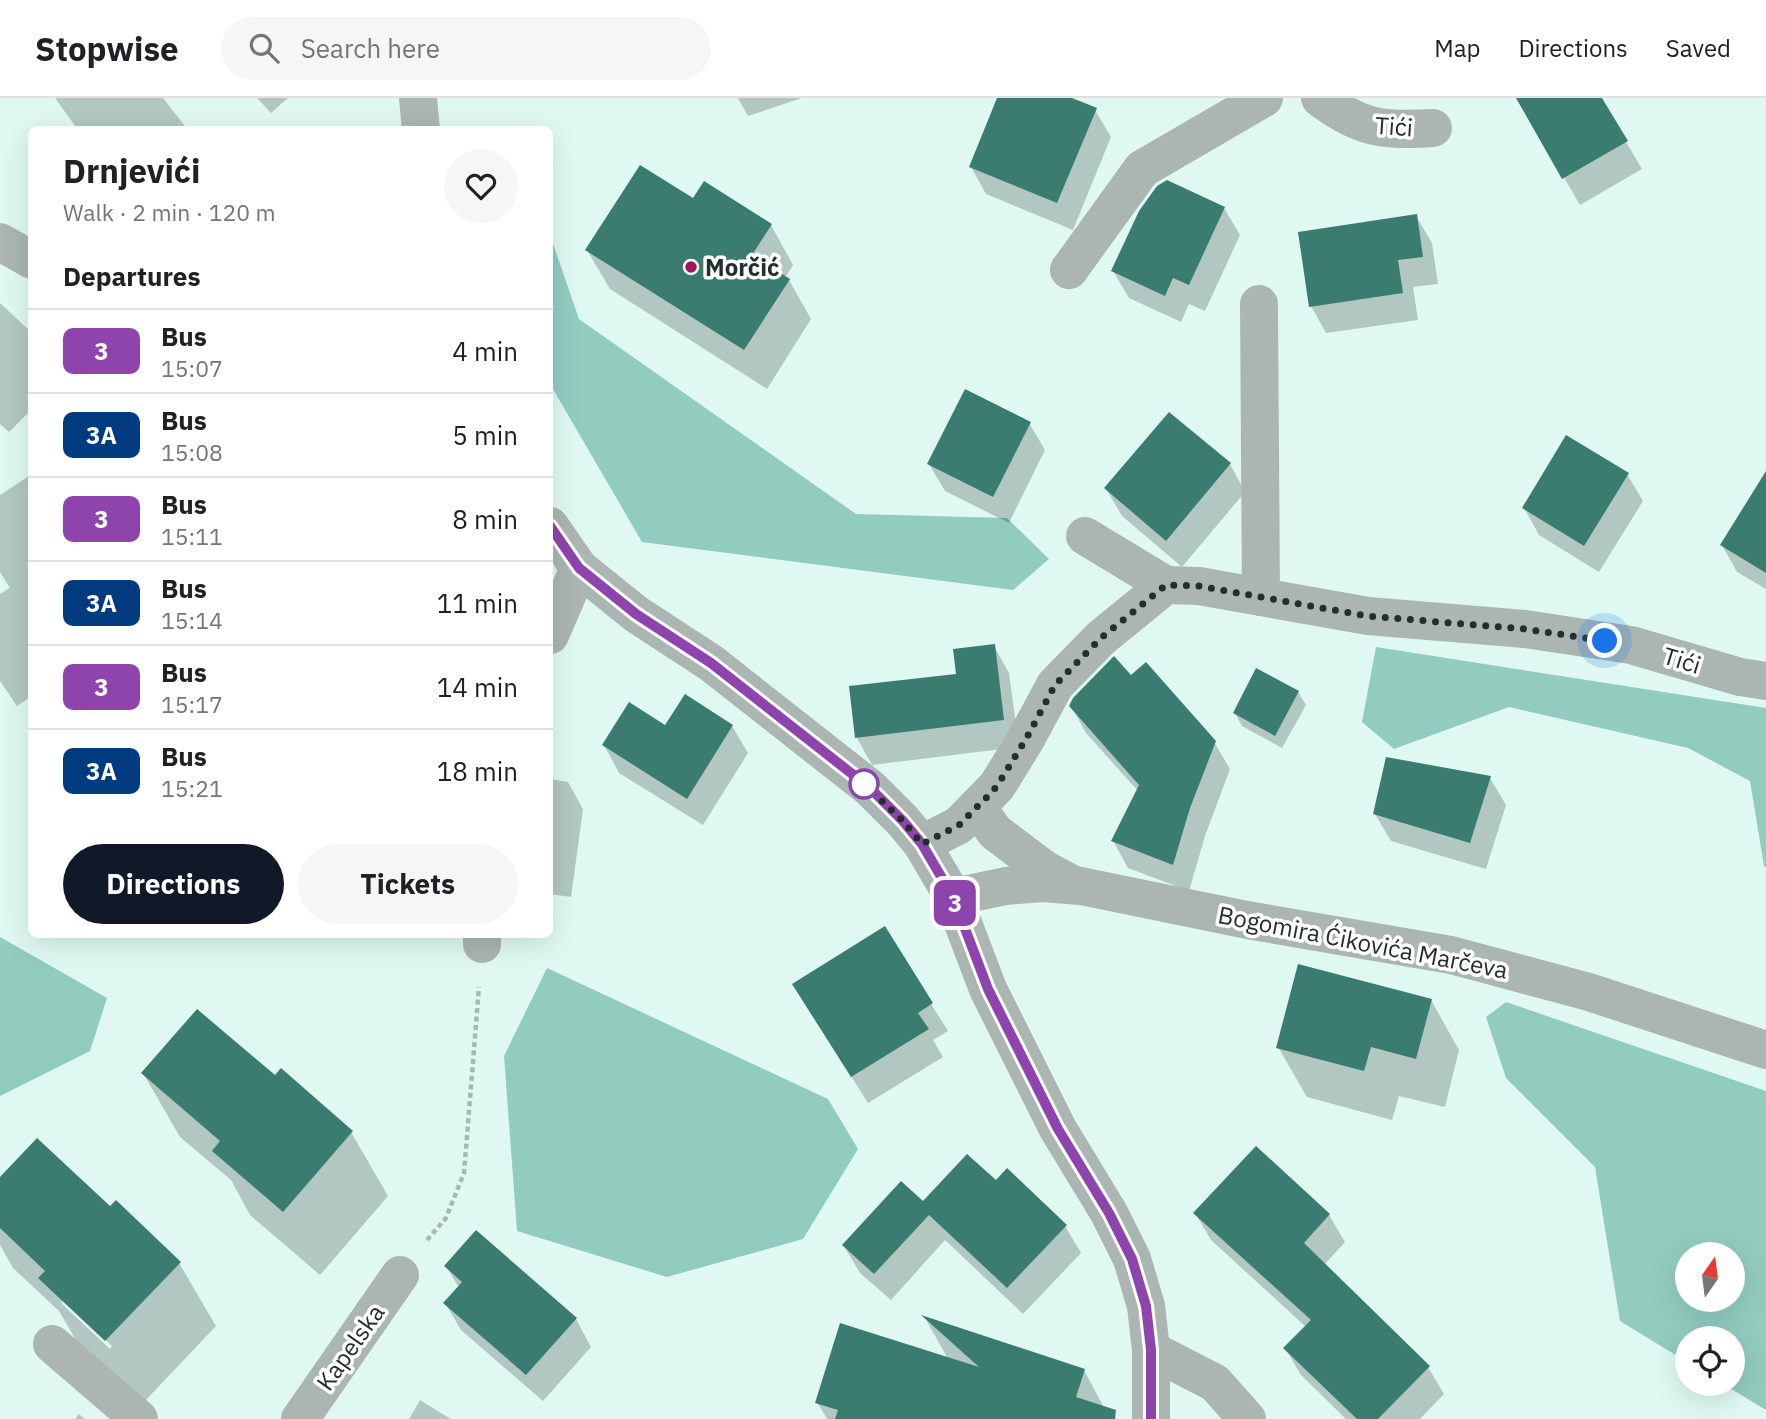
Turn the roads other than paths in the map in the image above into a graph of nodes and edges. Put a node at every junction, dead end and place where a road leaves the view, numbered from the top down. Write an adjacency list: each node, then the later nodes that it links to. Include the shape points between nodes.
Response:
1 (418, 98): 4 (street)
2 (1264, 98): 8 (street, via 1142,169)
3 (1320, 98): 5 (street, Tići, via 1358,123 1392,131)
4 (421, 126)
5 (1433, 128)
6 (0, 242): 7 (street)
7 (28, 258)
8 (1069, 270)
9 (1259, 304): 14 (street)
10 (553, 530): 12 (street)
11 (1085, 536): 13 (street)
12 (579, 568): 15 (street); 18 (street, via 636,614 711,663 870,788)
13 (1166, 585): 14 (street, Tići); 17 (street, via 1101,638 1055,685 997,786)
14 (1261, 597): 16 (street, Tići, via 1367,616 1525,629 1631,645)
15 (553, 628)
16 (1766, 681)
17 (977, 807): 18 (street, via 959,825); 19 (street, via 995,832)
18 (922, 844): 20 (street)
19 (1074, 886): 20 (street, Bogomira Ćikovića Marčeva, via 1006,886); 21 (street, Bogomira Ćikovića Marčeva, via 1451,955 1590,992)
20 (953, 897): 24 (street, via 988,989 1058,1129 1132,1259 1146,1306)
21 (1766, 1050)
22 (400, 1275): 26 (street, Kapelska)
23 (52, 1344): 25 (street)
24 (1151, 1350): 27 (street); 28 (street, via 1215,1383)
25 (139, 1419)
26 (300, 1419)
27 (1151, 1419)
28 (1247, 1419)

